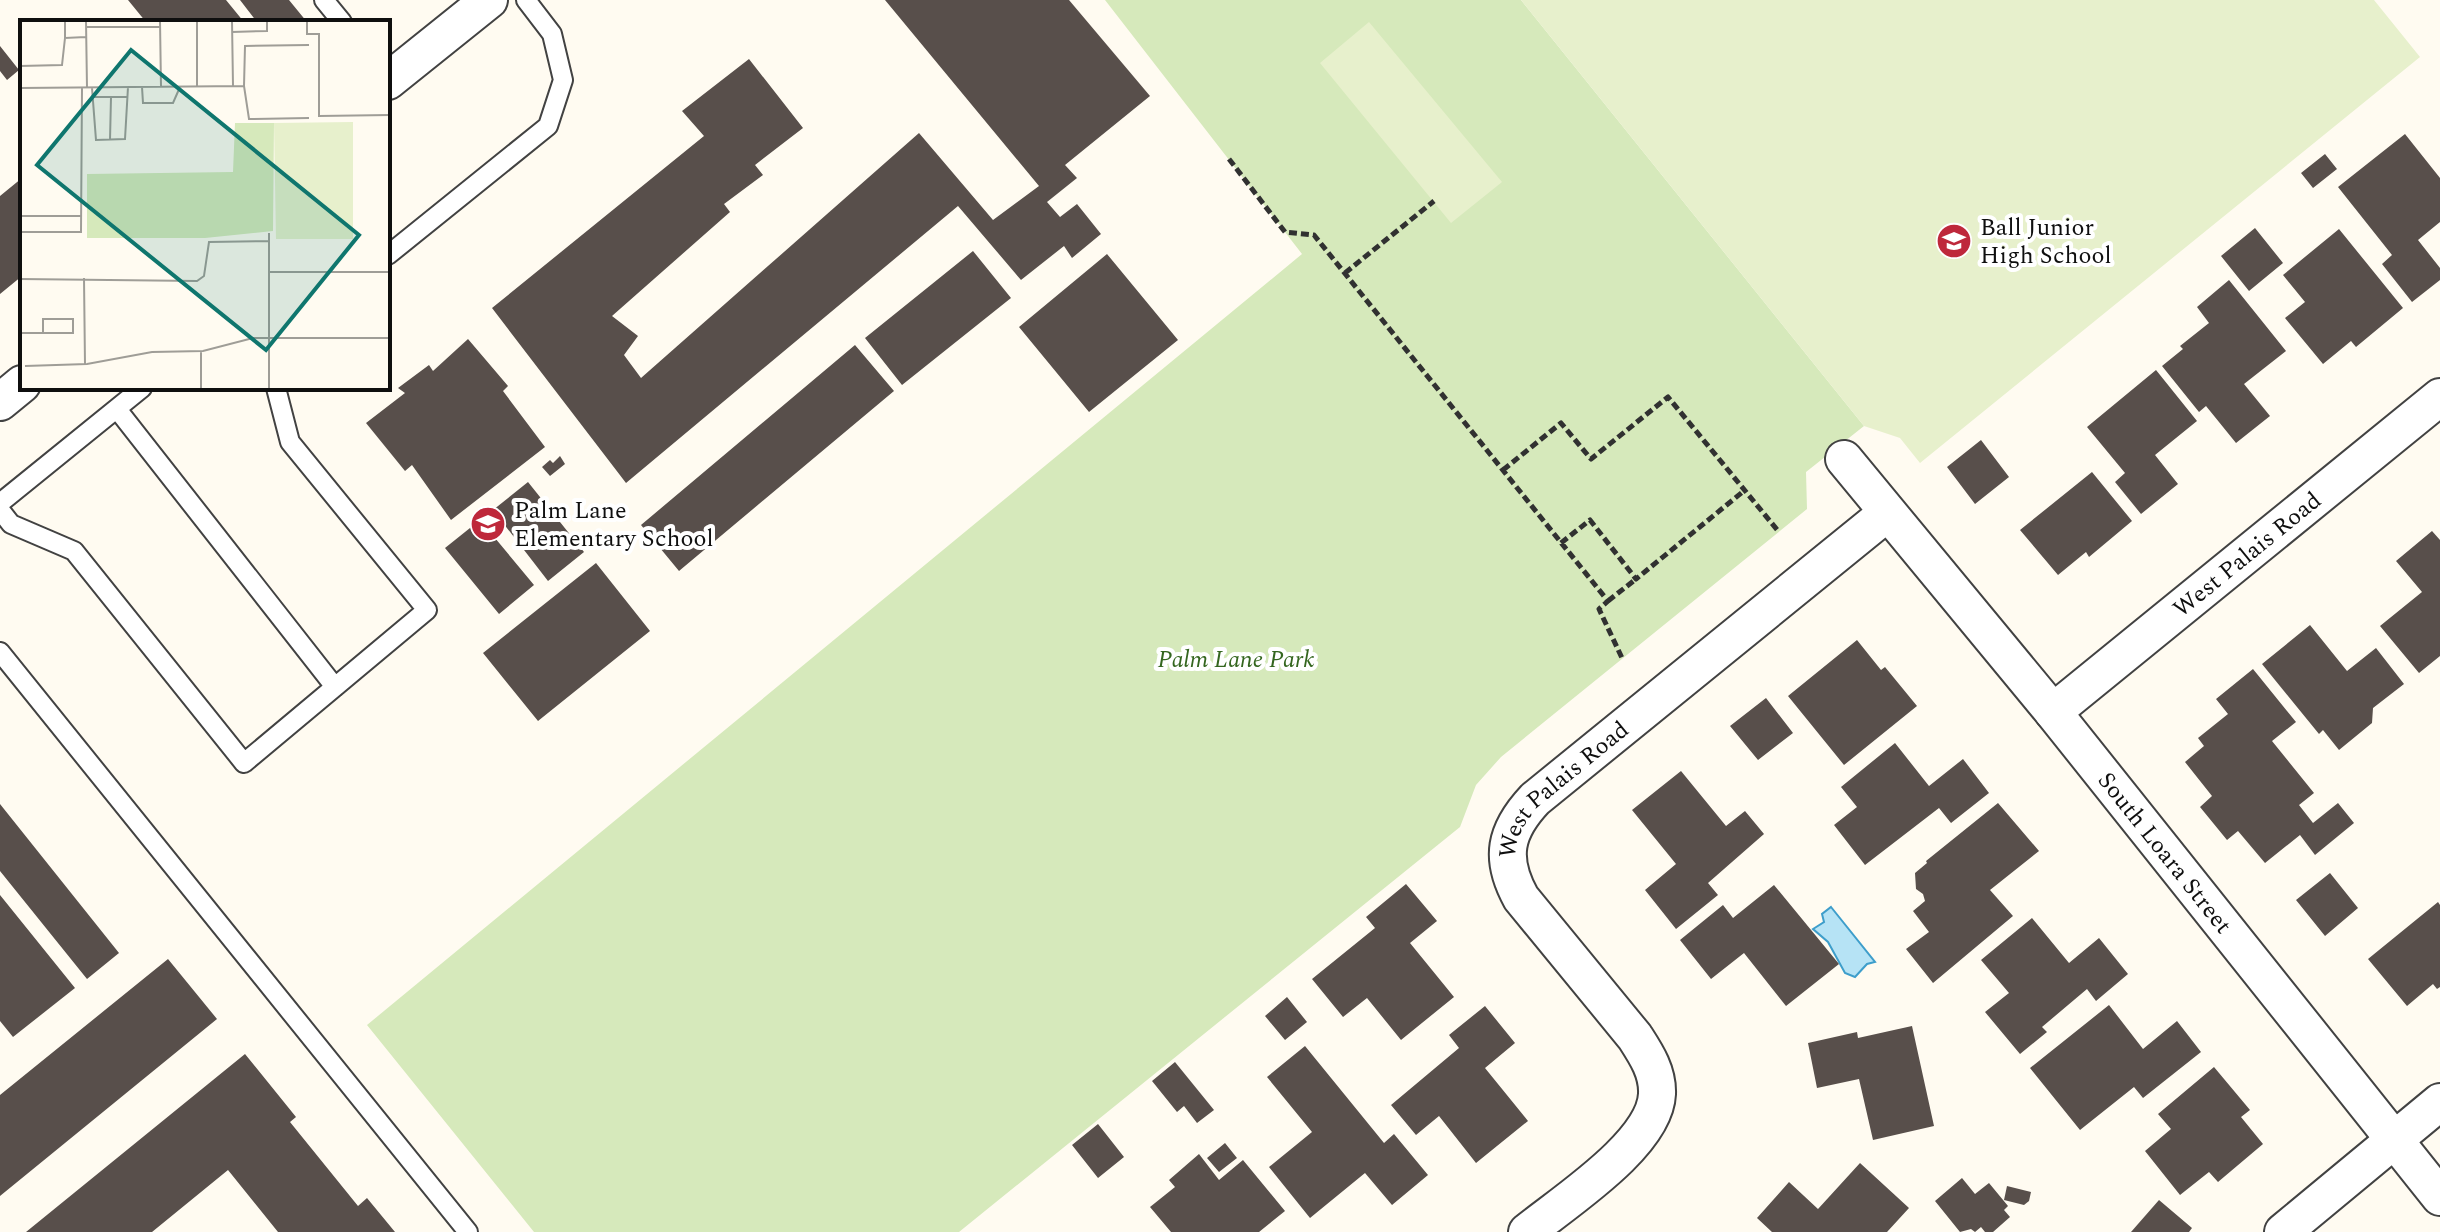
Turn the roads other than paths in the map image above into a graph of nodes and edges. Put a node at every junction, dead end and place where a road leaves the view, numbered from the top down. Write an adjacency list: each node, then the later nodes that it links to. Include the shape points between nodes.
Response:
1 (324, 0): 4 (lane)
2 (489, 0): 5 (street)
3 (526, 0): 6 (lane, via 552,34 563,80 548,126)
4 (340, 20)
5 (390, 78)
6 (390, 253)
7 (20, 386): 11 (street)
8 (140, 390): 12 (lane)
9 (277, 390): 18 (lane, via 290,442 427,610)
10 (2440, 397): 19 (street, West Palais Road)
11 (0, 402)
12 (117, 409): 14 (lane); 18 (lane)
13 (1844, 459): 16 (street, South Loara Street)
14 (0, 503)
15 (0, 510): 18 (lane, via 11,524 74,551 244,763)
16 (1887, 513): 19 (street, South Loara Street); 24 (street, West Palais Road, via 1535,799 1512,830 1508,862 1521,898 1641,1047 1658,1093 1655,1111 1632,1146)
17 (0, 652): 23 (lane)
18 (335, 687)
19 (2053, 712): 21 (street, South Loara Street)
20 (2440, 1102): 21 (street)
21 (2393, 1140): 22 (street, South Loara Street); 25 (street)
22 (2440, 1197)
23 (468, 1232)
24 (1527, 1232)
25 (2283, 1232)

